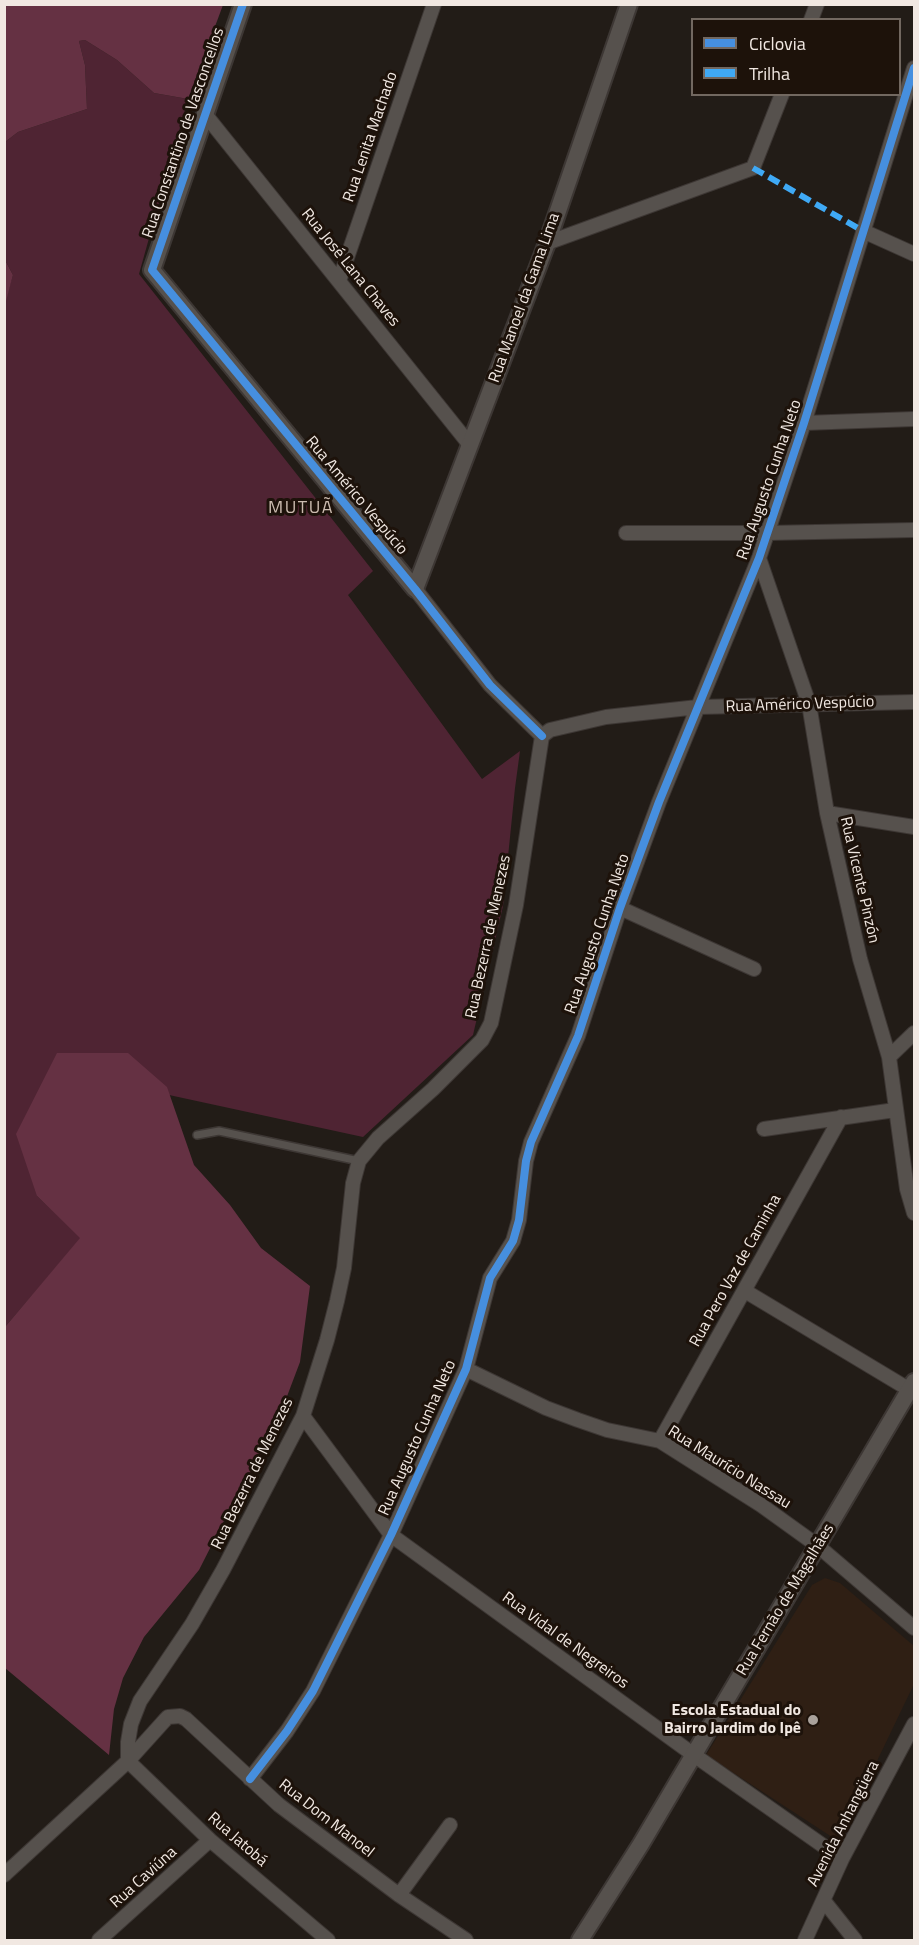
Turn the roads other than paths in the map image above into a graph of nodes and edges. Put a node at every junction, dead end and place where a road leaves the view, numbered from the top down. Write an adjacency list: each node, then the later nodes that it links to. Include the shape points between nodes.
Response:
1 (243, 4): 7 (street, Rua Constantino de Vasconcellos)
2 (434, 4): 12 (street, Rua Lenita Machado)
3 (629, 4): 9 (street, Rua Manoel da Gama Lima)
4 (915, 68): 6 (street, Rua Augusto Cunha Neto)
5 (781, 96): 9 (street, via 753,168)
6 (908, 106): 8 (street, Rua Augusto Cunha Neto)
7 (204, 113): 11 (street, Rua Constantino de Vasconcellos); 12 (street, Rua José Lana Chaves)
8 (862, 231): 10 (street); 14 (street, Rua Augusto Cunha Neto)
9 (547, 243): 15 (street, Rua Manoel da Gama Lima)
10 (915, 254)
11 (152, 270): 20 (street, Rua Américo Vespúcio)
12 (339, 281): 15 (street, Rua José Lana Chaves)
13 (915, 419): 14 (street)
14 (804, 423): 18 (street, Rua Augusto Cunha Neto)
15 (470, 445): 20 (street, Rua Manoel da Gama Lima)
16 (915, 530): 18 (street)
17 (626, 533): 18 (street)
18 (767, 533): 19 (street, Rua Augusto Cunha Neto)
19 (759, 558): 22 (street, Rua Vicente Pinzón); 23 (street, Rua Augusto Cunha Neto)
20 (415, 589): 24 (street, Rua Américo Vespúcio, via 490,685)
21 (915, 702): 22 (street, Rua Américo Vespúcio)
22 (809, 704): 23 (street, Rua Américo Vespúcio); 25 (street, Rua Vicente Pinzón)
23 (698, 707): 24 (street, Rua Américo Vespúcio, via 606,717 550,730); 27 (street, Rua Augusto Cunha Neto)
24 (542, 736): 35 (street, Rua Bezerra de Menezes, via 516,905 490,1023 482,1040)
25 (827, 813): 26 (street); 30 (street, Rua Vicente Pinzón, via 860,959)
26 (915, 827)
27 (620, 908): 28 (street); 38 (street, Rua Augusto Cunha Neto, via 578,1036 531,1142 513,1241 490,1278)
28 (754, 969)
29 (915, 1033): 30 (street)
30 (889, 1057): 31 (street, Rua Vicente Pinzón)
31 (895, 1110): 32 (street); 36 (street, Rua Vicente Pinzón, via 907,1189)
32 (841, 1117): 33 (street); 37 (street, Rua Pero Vaz de Caminha)
33 (764, 1129)
34 (197, 1135): 35 (lane, via 219,1131)
35 (358, 1161): 40 (street, Rua Bezerra de Menezes, via 342,1279)
36 (915, 1213)
37 (745, 1291): 39 (street); 41 (street, Rua Pero Vaz de Caminha)
38 (466, 1369): 41 (street, Rua Maurício Nassau, via 578,1420); 42 (street, Rua Augusto Cunha Neto)
39 (912, 1386): 43 (street, Rua Fernão de Magalhães)
40 (303, 1416): 42 (street, Rua Vidal de Negreiros); 47 (street, Rua Bezerra de Menezes, via 223,1570 140,1701 131,1724)
41 (660, 1441): 43 (street, Rua Maurício Nassau)
42 (391, 1535): 46 (street, Rua Vidal de Negreiros); 48 (street, Rua Augusto Cunha Neto, via 313,1691)
43 (818, 1546): 44 (street, Rua Maurício Nassau); 46 (street, Rua Fernão de Magalhães)
44 (915, 1628)
45 (915, 1724): 51 (street, Avenida Anhangüera)
46 (694, 1755): 51 (street, Rua Vidal de Negreiros); 58 (street, Rua Fernão de Magalhães)
47 (128, 1761): 48 (street, Rua Dom Manoel, via 173,1716 186,1719); 50 (street, Rua Jatobá); 52 (street)
48 (250, 1779): 53 (street, Rua Dom Manoel)
49 (450, 1825): 53 (street)
50 (210, 1840): 55 (street, Rua Jatobá); 56 (street, Rua Caviúna)
51 (842, 1859): 54 (street, Avenida Anhangüera)
52 (4, 1875)
53 (399, 1895): 57 (street, Rua Dom Manoel)
54 (824, 1901): 59 (street, Avenida Anhangüera); 60 (street)
55 (319, 1938)
56 (99, 1941)
57 (466, 1941)
58 (580, 1941)
59 (805, 1941)
60 (855, 1941)

